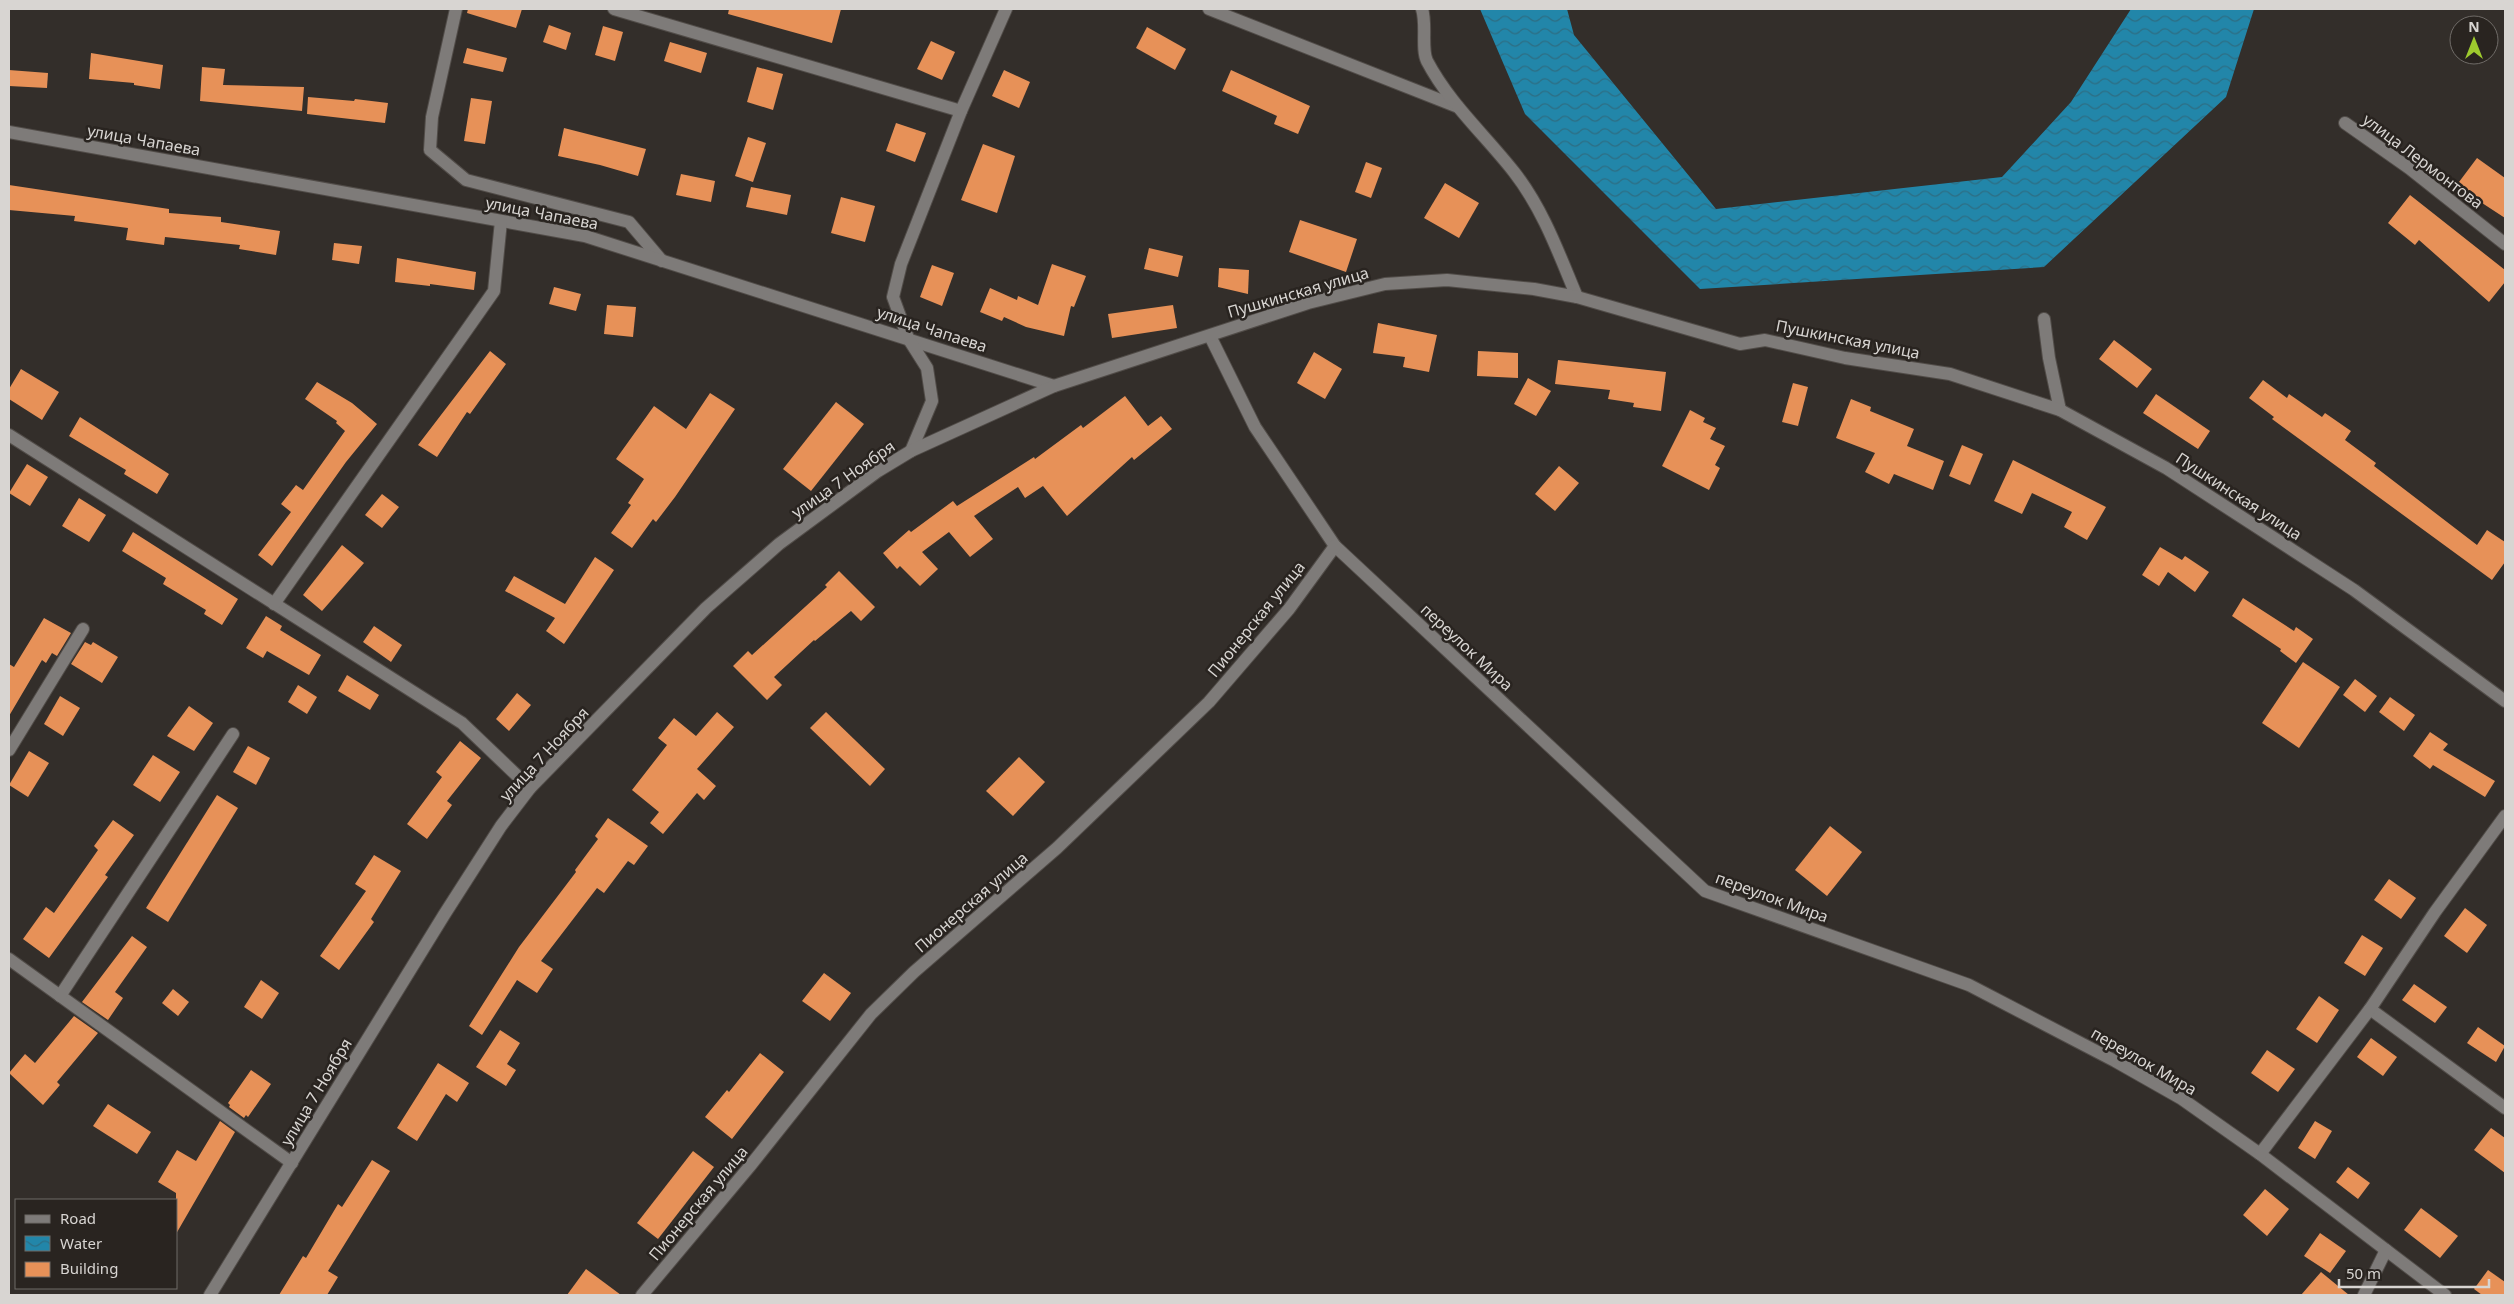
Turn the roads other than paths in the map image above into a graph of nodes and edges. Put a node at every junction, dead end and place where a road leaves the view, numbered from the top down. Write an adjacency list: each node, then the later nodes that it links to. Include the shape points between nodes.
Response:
1 (456, 9): 12 (street, via 432,117 430,150 466,180 629,222)
2 (614, 9): 7 (street)
3 (1006, 9): 7 (street)
4 (1210, 9): 6 (street)
5 (1422, 9): 6 (street, via 1426,59)
6 (1458, 107): 13 (street, via 1515,173 1540,213)
7 (961, 111): 16 (street, via 901,264 894,296)
8 (2345, 123): 11 (street, улица Лермонтова, via 2410,168)
9 (9, 132): 10 (street, улица Чапаева)
10 (501, 221): 12 (street, улица Чапаева, via 585,236); 22 (street, via 494,290)
11 (2505, 244)
12 (662, 261): 16 (street, улица Чапаева)
13 (1577, 297): 15 (street, Пушкинская улица, via 1447,280 1385,284 1308,303); 18 (street, Пушкинская улица, via 1740,344 1765,340 1845,358 1950,374)
14 (2044, 318): 18 (street, via 2048,358)
15 (1210, 336): 17 (street, Пушкинская улица); 21 (street, переулок Мира, via 1255,427)
16 (908, 338): 17 (street, улица Чапаева); 20 (street, via 927,368 932,401)
17 (1054, 386): 20 (street, улица 7 Ноября)
18 (2060, 410): 24 (street, Пушкинская улица, via 2166,468 2354,590)
19 (9, 435): 22 (street)
20 (911, 450): 27 (street, улица 7 Ноября, via 780,544 706,608)
21 (1335, 546): 33 (street, переулок Мира, via 1706,892 1969,985 2182,1099); 37 (street, Пионерская улица, via 1289,610 1209,702 1057,848 870,1014 750,1166)
22 (274, 604): 27 (street, via 462,723)
23 (83, 629): 26 (street)
24 (2505, 702)
25 (233, 734): 30 (street)
26 (9, 750)
27 (530, 788): 34 (street, улица 7 Ноября, via 501,826 444,915)
28 (2505, 816): 31 (street)
29 (9, 959): 30 (street)
30 (60, 996): 34 (street)
31 (2370, 1009): 32 (street); 33 (street)
32 (2505, 1108)
33 (2260, 1154): 35 (street, переулок Мира)
34 (292, 1163): 36 (street, улица 7 Ноября)
35 (2386, 1250): 38 (street); 39 (street, переулок Мира)
36 (210, 1295)
37 (642, 1295)
38 (2364, 1295)
39 (2445, 1295)

